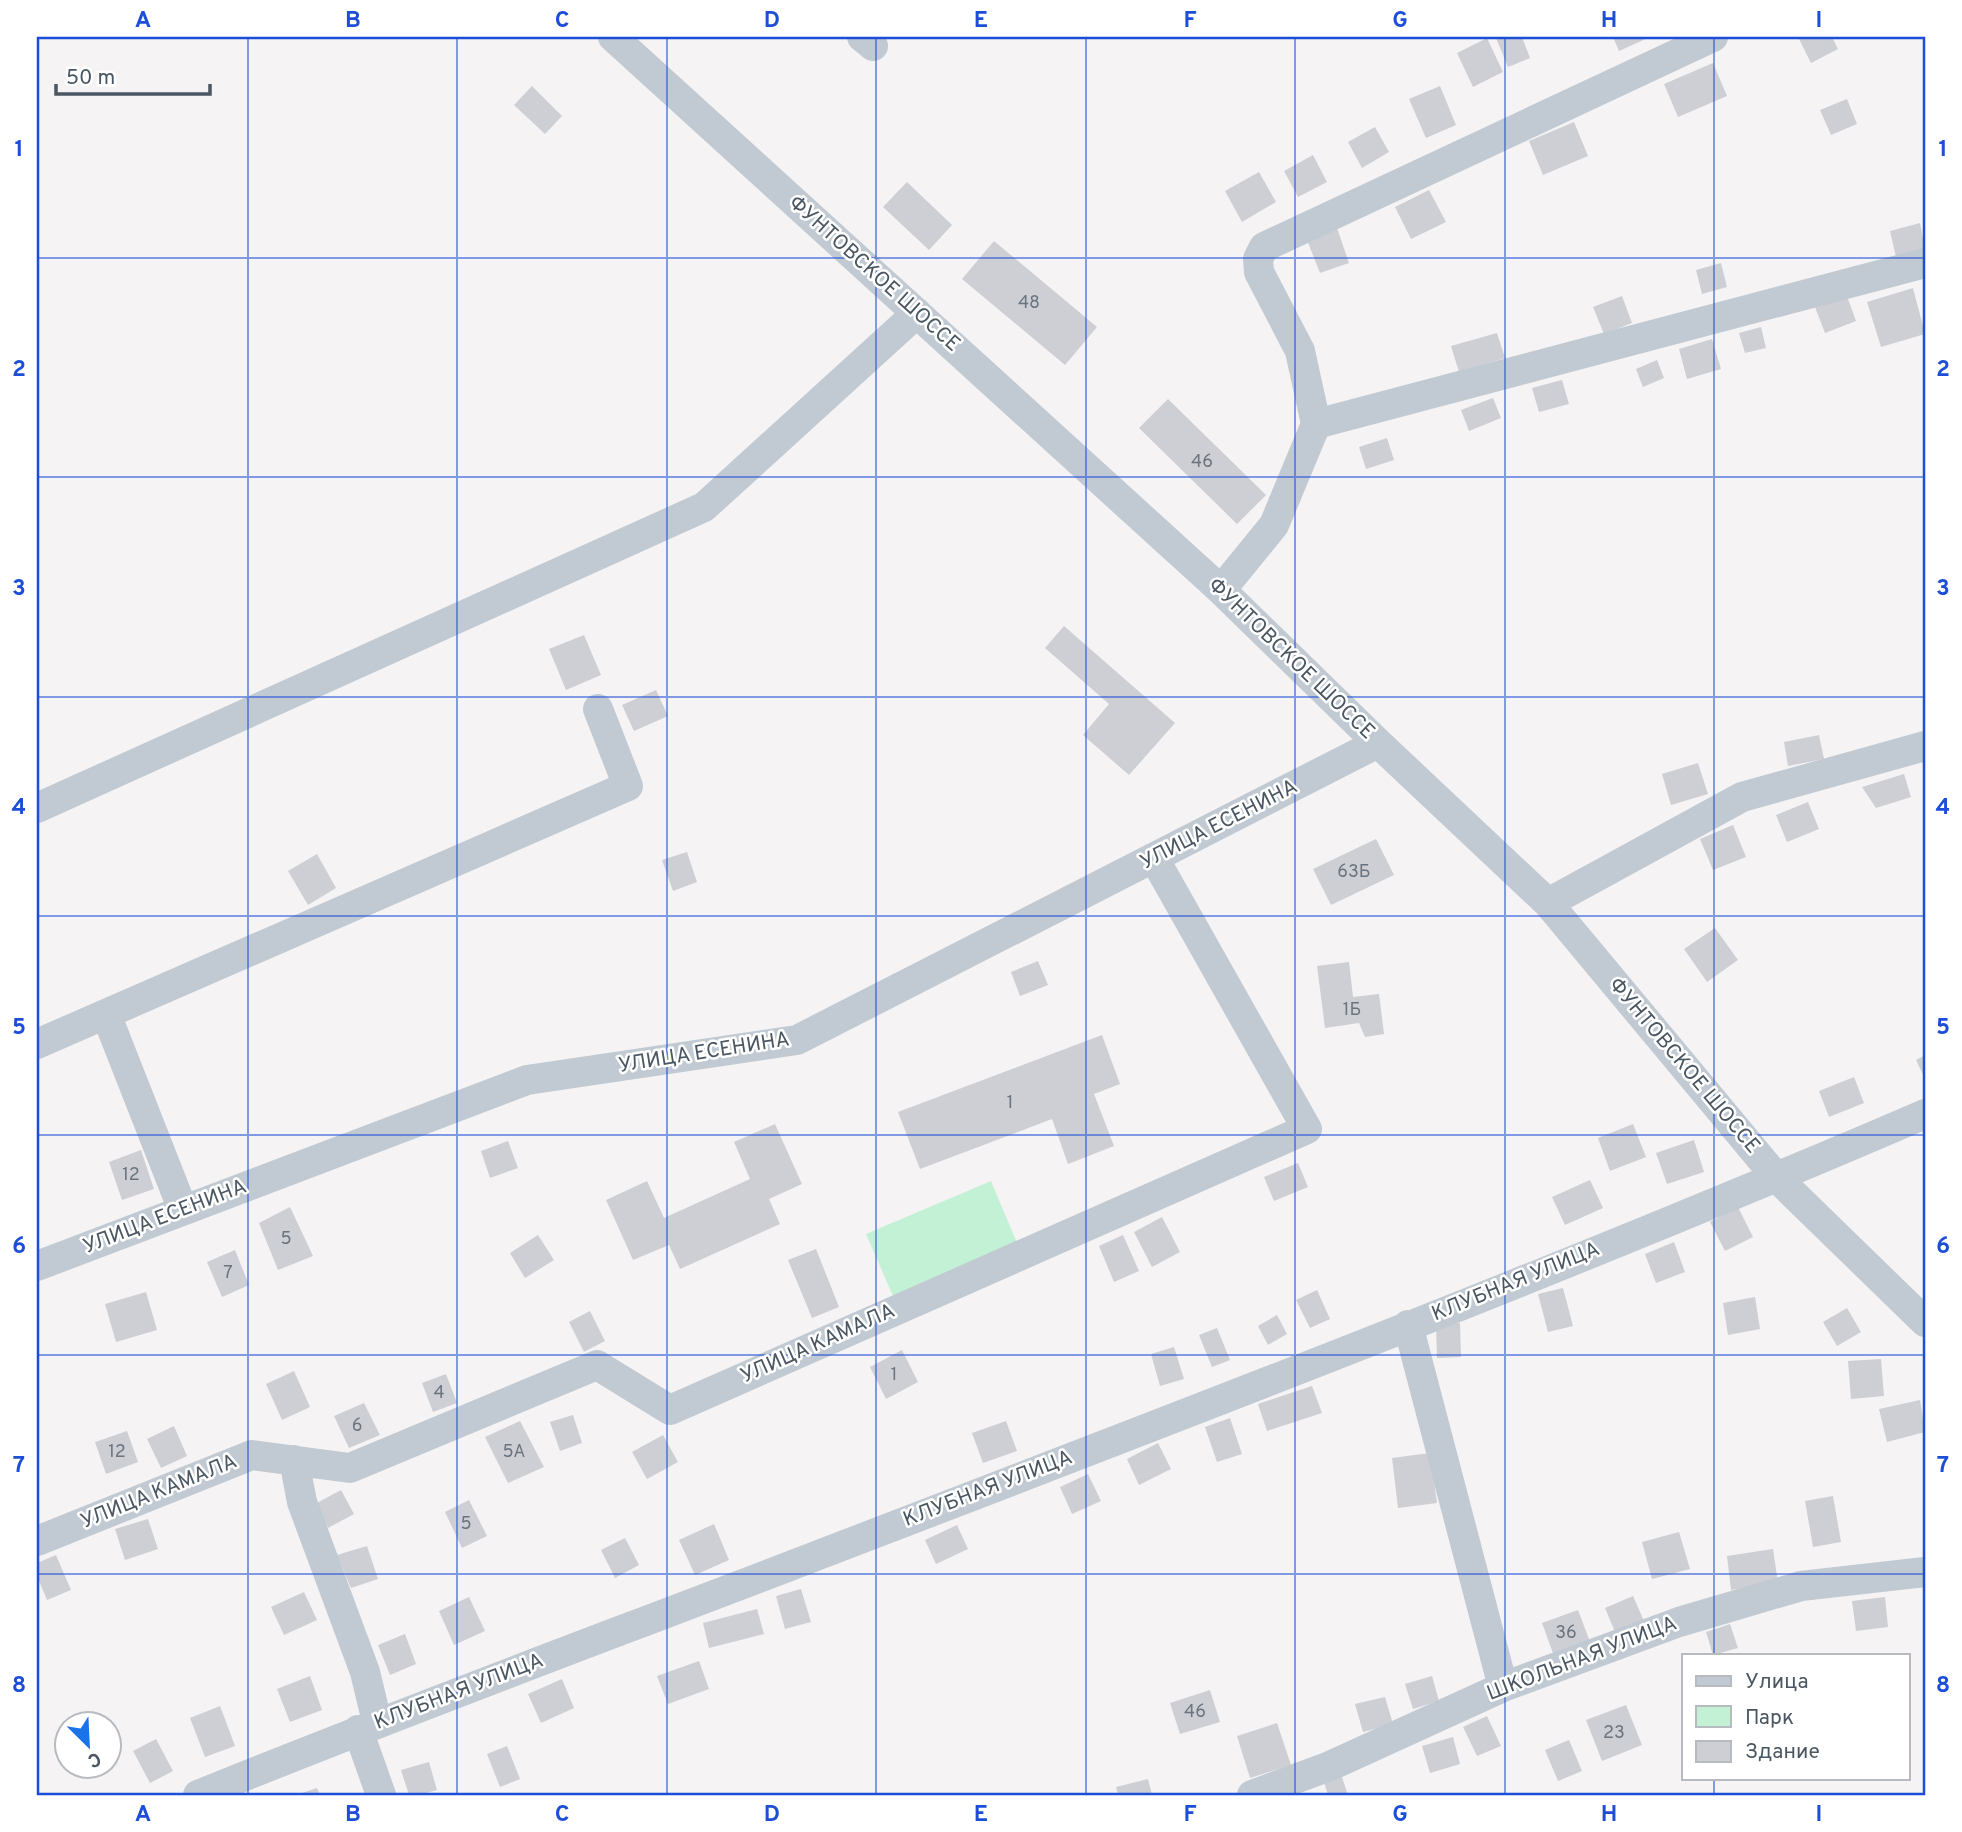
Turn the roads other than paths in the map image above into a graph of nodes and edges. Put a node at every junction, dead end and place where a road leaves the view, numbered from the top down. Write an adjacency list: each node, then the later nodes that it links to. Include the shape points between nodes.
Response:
1 (613, 37): 4 (street, ФУНТОВСКОЕ ШОССЕ)
2 (1713, 37): 5 (street, via 1264,247 1258,272 1300,351)
3 (1925, 263): 5 (street)
4 (917, 313): 6 (street, ФУНТОВСКОЕ ШОССЕ); 10 (street, via 704,507)
5 (1316, 424): 6 (street, via 1274,525)
6 (1221, 590): 8 (street, ФУНТОВСКОЕ ШОССЕ)
7 (598, 709): 13 (street, via 628,786)
8 (1378, 743): 11 (street, УЛИЦА ЕСЕНИНА); 12 (street, ФУНТОВСКОЕ ШОССЕ)
9 (1925, 746): 12 (street, via 1742,797)
10 (37, 808)
11 (1154, 858): 17 (street, УЛИЦА ЕСЕНИНА, via 797,1040 527,1080); 21 (street, УЛИЦА КАМАЛА, via 1307,1129 670,1410 597,1365 350,1468)
12 (1548, 903): 16 (street, ФУНТОВСКОЕ ШОССЕ)
13 (106, 1014): 14 (street); 17 (street)
14 (37, 1044)
15 (1925, 1114): 16 (street, КЛУБНАЯ УЛИЦА)
16 (1777, 1178): 19 (street, ФУНТОВСКОЕ ШОССЕ); 20 (street, КЛУБНАЯ УЛИЦА)
17 (183, 1210): 18 (street, УЛИЦА ЕСЕНИНА)
18 (37, 1266)
19 (1925, 1322)
20 (1408, 1325): 24 (street); 25 (street, КЛУБНАЯ УЛИЦА)
21 (294, 1460): 22 (street, УЛИЦА КАМАЛА, via 252,1455); 25 (street, via 302,1502 365,1672)
22 (37, 1541)
23 (1925, 1572): 24 (street, ШКОЛЬНАЯ УЛИЦА, via 1801,1586 1679,1622)
24 (1503, 1687): 28 (street, ШКОЛЬНАЯ УЛИЦА, via 1330,1766)
25 (367, 1726): 26 (street, КЛУБНАЯ УЛИЦА); 27 (street)
26 (198, 1795)
27 (381, 1795)
28 (1252, 1795)

